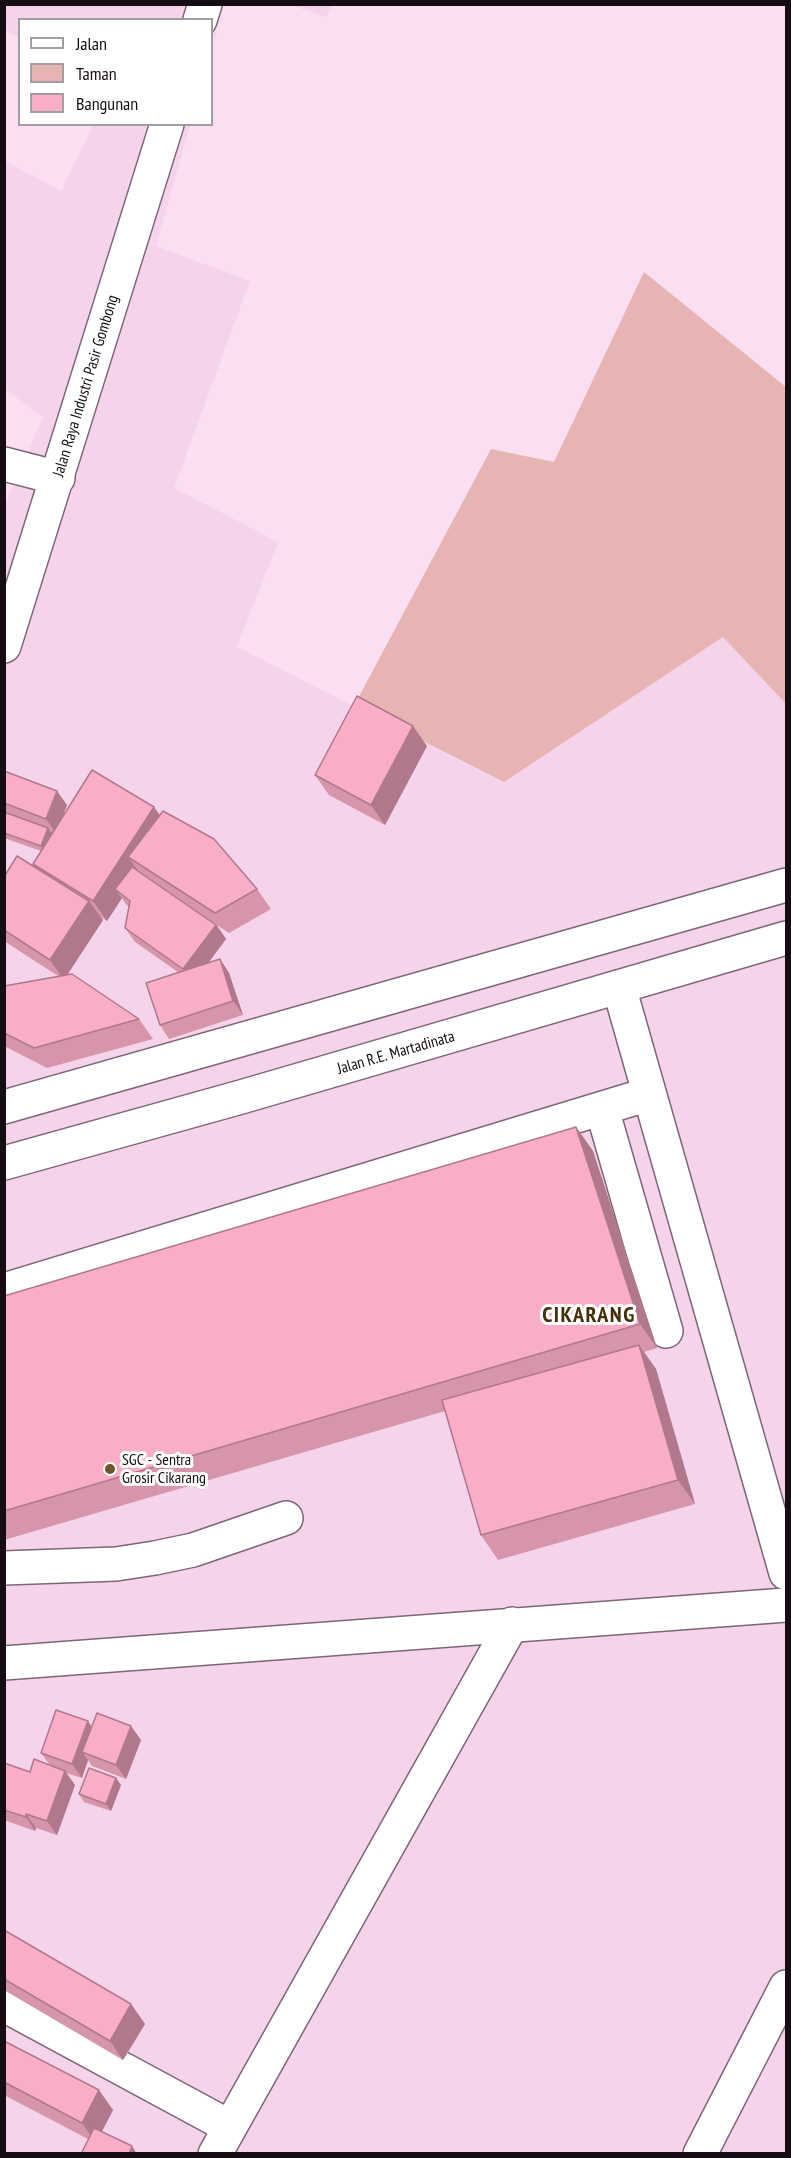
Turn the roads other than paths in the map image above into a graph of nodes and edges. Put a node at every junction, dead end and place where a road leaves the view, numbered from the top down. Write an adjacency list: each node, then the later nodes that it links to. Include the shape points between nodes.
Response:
1 (166, 126): 3 (main road, Jalan Raya Industri Pasir Gombong)
2 (4, 464): 3 (main road)
3 (57, 478): 4 (main road, Jalan Raya Industri Pasir Gombong)
4 (4, 646)
5 (786, 885): 9 (main road)
6 (786, 938): 7 (main road, Jalan R.E. Martadinata)
7 (619, 987): 8 (main road); 11 (main road, Jalan R.E. Martadinata)
8 (649, 1094): 10 (main road); 16 (main road)
9 (4, 1107)
10 (602, 1109): 12 (main road); 13 (main road)
11 (4, 1163)
12 (4, 1290)
13 (666, 1331)
14 (286, 1518): 15 (main road, via 193,1550 155,1558 116,1564)
15 (4, 1568)
16 (786, 1573)
17 (786, 1605): 18 (main road)
18 (512, 1624): 19 (main road); 22 (main road)
19 (4, 1664)
20 (786, 1987): 23 (main road)
21 (4, 2005): 22 (main road)
22 (223, 2140)
23 (700, 2154)

